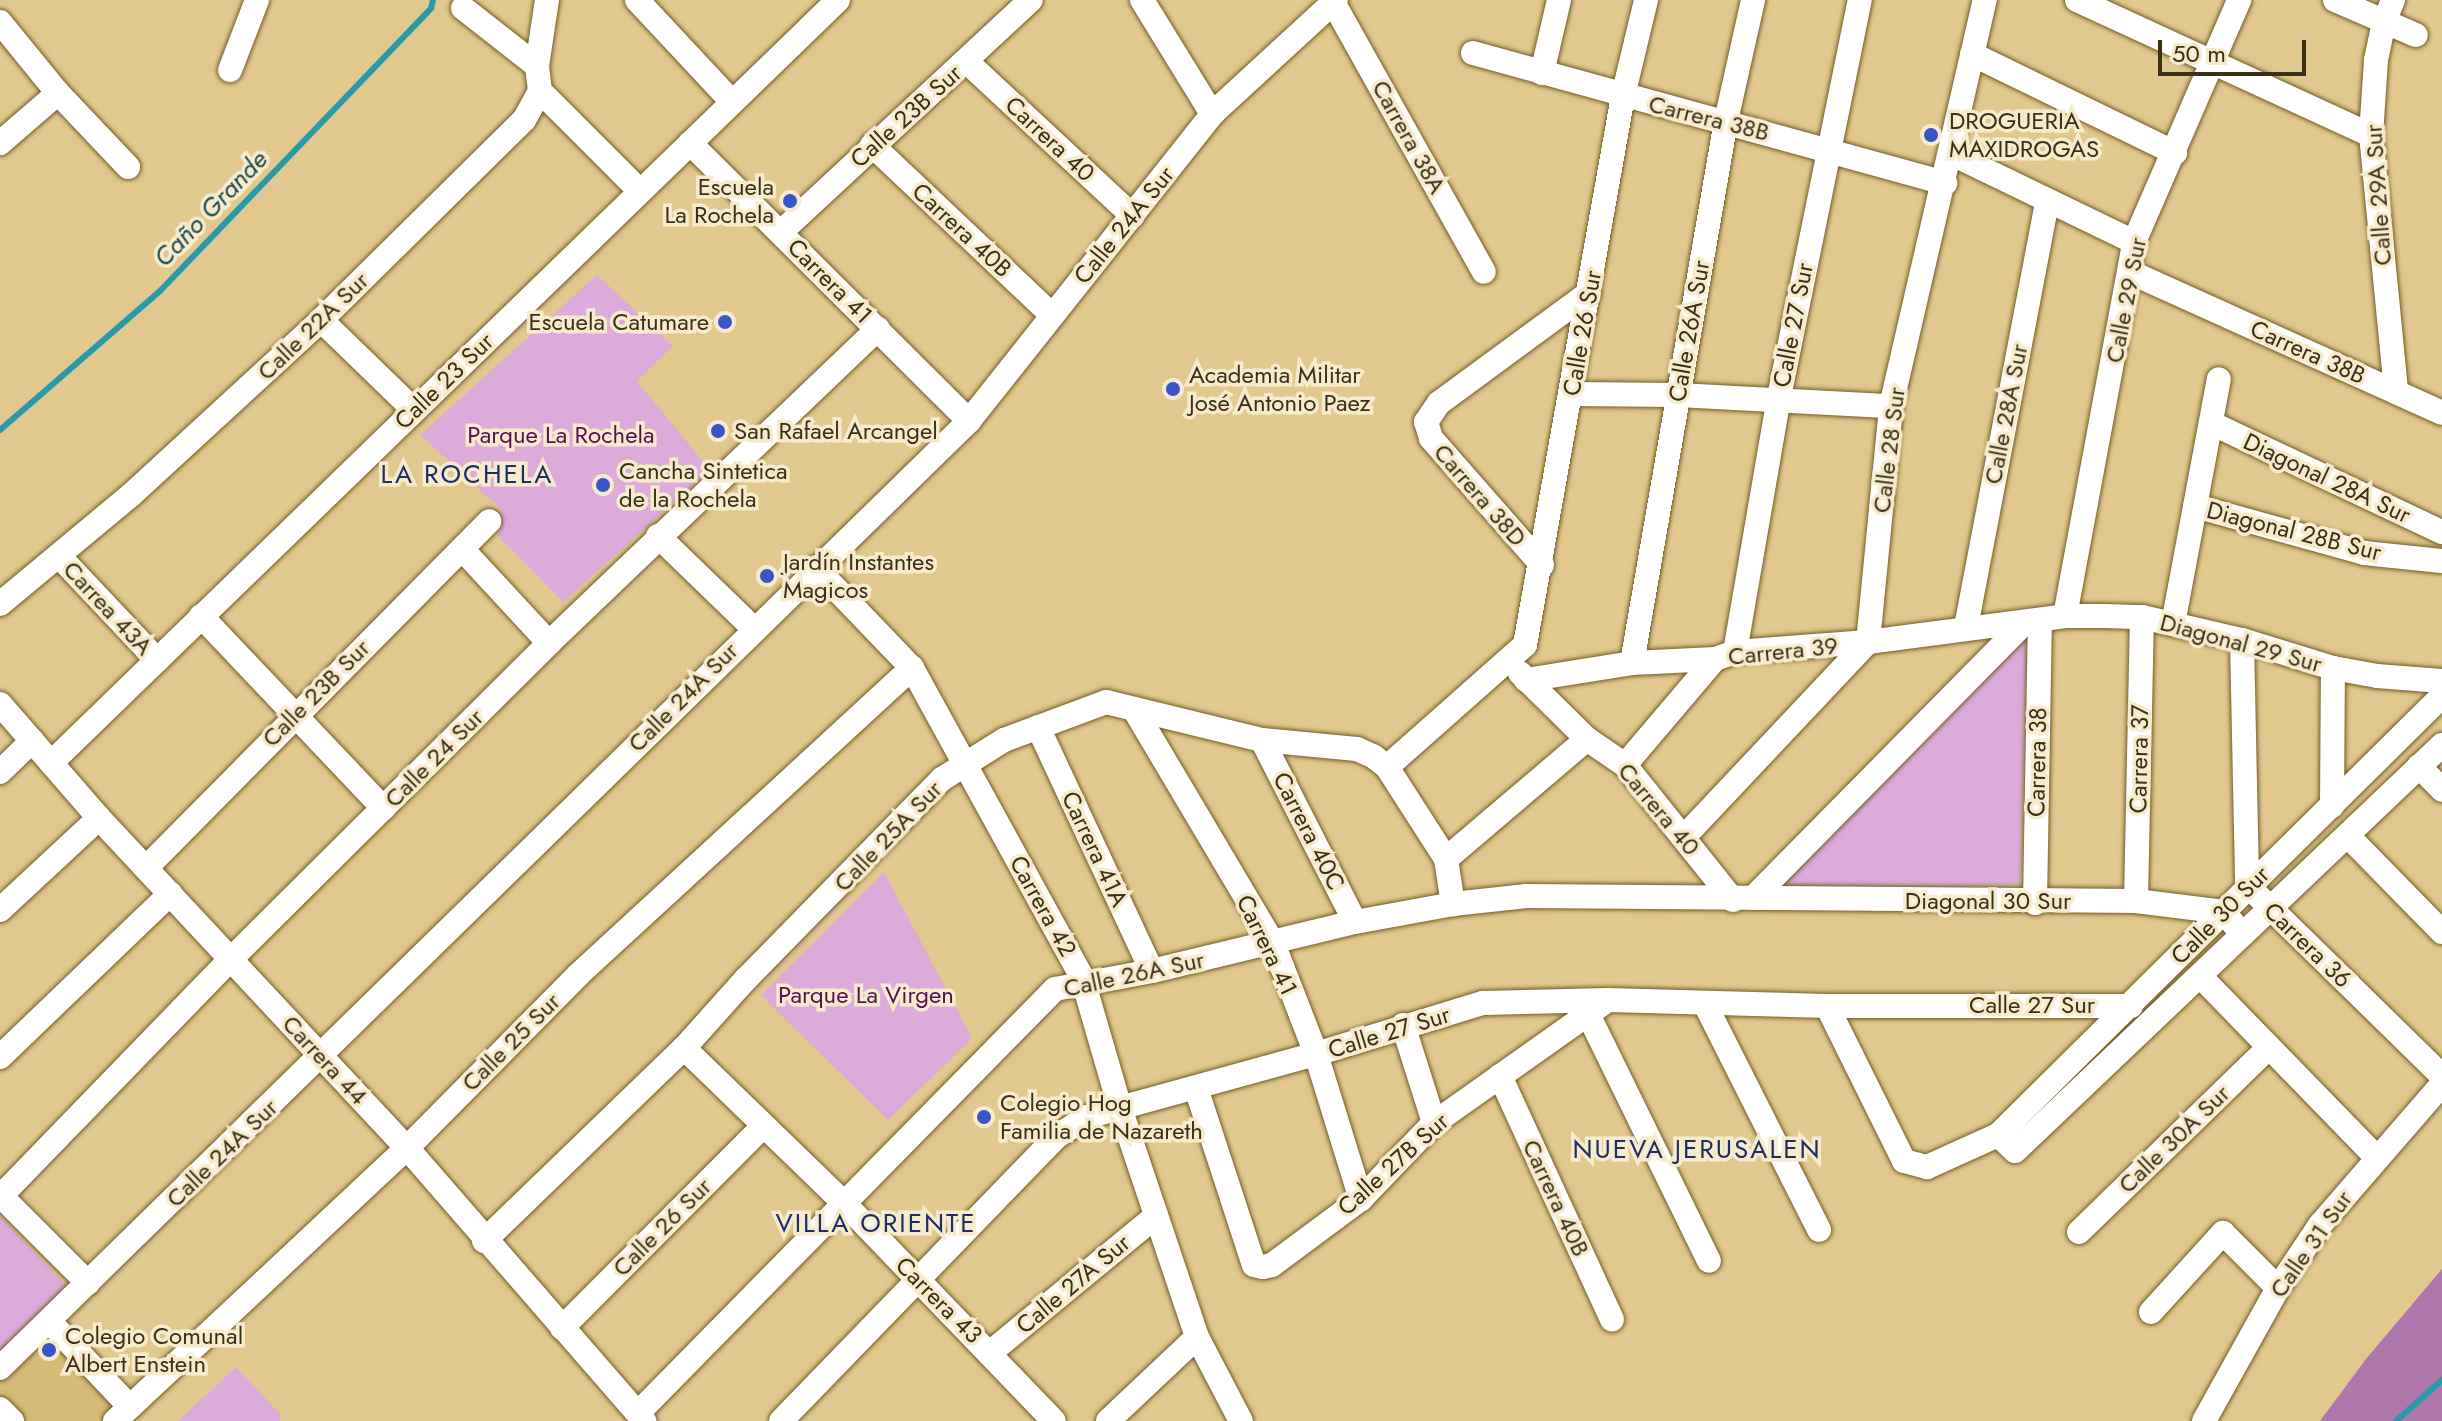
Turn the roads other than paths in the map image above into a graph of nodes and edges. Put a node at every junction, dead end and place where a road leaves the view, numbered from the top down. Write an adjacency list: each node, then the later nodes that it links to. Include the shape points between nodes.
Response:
1 (257, 0): 25 (street)
2 (547, 0): 24 (street)
3 (637, 0): 30 (street)
4 (1142, 0): 31 (street)
5 (1559, 0): 26 (street)
6 (1646, 0): 29 (street, Calle 26 Sur)
7 (1753, 0): 32 (street, Calle 26A Sur)
8 (1860, 0): 37 (street, Calle 27 Sur)
9 (1985, 0): 21 (street, Calle 28 Sur)
10 (2077, 0): 23 (street)
11 (2239, 0): 23 (street, Calle 29 Sur)
12 (2335, 0): 17 (street)
13 (1334, 1): 31 (street, Calle 24A Sur); 47 (street, Carrera 38A)
14 (825, 4): 30 (street, Calle 23 Sur)
15 (1015, 5): 22 (street, Calle 23B Sur)
16 (463, 8): 24 (street)
17 (2388, 11): 19 (street); 33 (street, Calle 29A Sur, via 2376,60)
18 (0, 22): 28 (street)
19 (2416, 35)
20 (1473, 53): 26 (street, Carrera 38B)
21 (1972, 54): 38 (street, Calle 28 Sur); 39 (street)
22 (967, 62): 36 (street, Calle 23B Sur); 44 (street, Carrera 40)
23 (2213, 65): 33 (street); 39 (street, Calle 29 Sur)
24 (537, 66): 27 (street)
25 (230, 70)
26 (1542, 73): 29 (street, Carrera 38B)
27 (540, 91): 42 (street); 51 (street, Calle 22A Sur, via 524,120)
28 (58, 93): 34 (street); 40 (street)
29 (1623, 96): 32 (street, Carrera 38B); 49 (street, Calle 26 Sur)
30 (732, 102): 35 (street, Calle 23 Sur)
31 (1212, 114): 44 (street, Calle 24A Sur)
32 (1726, 121): 37 (street, Carrera 38B); 56 (street, Calle 26A Sur)
33 (2371, 135): 54 (street, Calle 29A Sur)
34 (0, 143)
35 (690, 143): 42 (street, Calle 23 Sur); 45 (street, Carrera 41)
36 (872, 145): 45 (street, Calle 23B Sur); 50 (street, Carrera 40B)
37 (1827, 150): 41 (street, Carrera 38B); 57 (street, Calle 27 Sur)
38 (1950, 153): 41 (street, Calle 28 Sur); 43 (street)
39 (2175, 153): 46 (street, Calle 29 Sur)
40 (128, 167)
41 (1945, 183): 58 (street, Calle 28 Sur)
42 (640, 191): 59 (street, Calle 23 Sur)
43 (2047, 201): 46 (street); 78 (street, Calle 28A Sur)
44 (1133, 216): 50 (street, Calle 24A Sur)
45 (781, 232): 52 (street, Carrera 41)
46 (2134, 242): 48 (street, Calle 29 Sur)
47 (1484, 272)
48 (2130, 272): 54 (street, Carrera 38B); 74 (street, Calle 29 Sur)
49 (1589, 293): 55 (street, Calle 26 Sur); 70 (street, Carrera 38D, via 1439,403 1426,422 1431,438)
50 (1051, 314): 61 (street, Calle 24A Sur)
51 (321, 320): 59 (street); 68 (street, Calle 22A Sur)
52 (878, 329): 61 (street, Carrera 41); 66 (street, Calle 24 Sur)
53 (2219, 379): 62 (street)
54 (2396, 392): 60 (street, Carrera 38B)
55 (1571, 394): 56 (street); 70 (street, Calle 26 Sur)
56 (1678, 395): 57 (street); 86 (street, Calle 26A Sur)
57 (1778, 402): 58 (street); 83 (street, Calle 27 Sur)
58 (1891, 406): 81 (street, Calle 28 Sur)
59 (414, 410): 73 (street, Calle 23 Sur)
60 (2442, 413)
61 (969, 421): 71 (street, Calle 24A Sur)
62 (2211, 423): 63 (street); 65 (street, Diagonal 28A Sur)
63 (2195, 506): 69 (street, Diagonal 28B Sur, via 2364,553); 77 (street)
64 (489, 521): 67 (street, Calle 23B Sur)
65 (2442, 532)
66 (658, 536): 79 (street); 82 (street, Calle 24 Sur)
67 (462, 549): 82 (street); 94 (street, Calle 23B Sur)
68 (59, 556): 72 (street, Calle 22A Sur); 85 (street, Carrea 43A)
69 (2442, 561)
70 (1542, 565): 84 (street, Calle 26 Sur, via 1525,645)
71 (816, 568): 79 (street, Calle 24A Sur); 87 (street, Carrera 42)
72 (0, 604)
73 (201, 616): 85 (street, Calle 23 Sur); 94 (street)
74 (2065, 616): 75 (street, Diagonal 29 Sur); 76 (street, Diagonal 29 Sur)
75 (2142, 617): 77 (street, Diagonal 29 Sur); 117 (street, Carrera 37)
76 (2031, 623): 78 (street, Carrera 39); 116 (street); 118 (street, Carrera 38)
77 (2173, 624): 80 (street, Diagonal 29 Sur)
78 (1966, 627): 81 (street, Carrera 39)
79 (753, 628): 140 (street, Calle 24A Sur)
80 (2242, 640): 88 (street, Diagonal 29 Sur); 114 (street, Carrera 36)
81 (1868, 642): 83 (street, Carrera 39); 110 (street)
82 (549, 643): 108 (street, Calle 24 Sur)
83 (1725, 656): 86 (street, Carrera 39); 102 (street)
84 (1509, 658): 89 (street, Carrera 40); 104 (street)
85 (157, 660): 100 (street, Calle 23 Sur)
86 (1632, 663): 89 (street, Carrera 39)
87 (912, 668): 101 (street, Carrera 42); 150 (street, Calle 25 Sur, via 578,975)
88 (2333, 668): 90 (street, Diagonal 29 Sur); 107 (street)
89 (1526, 680): 96 (street, Carrera 40)
90 (2442, 681)
91 (2442, 696): 107 (street, Calle 30 Sur)
92 (0, 704): 98 (street, Carrera 44)
93 (1134, 709): 95 (street, Calle 25A Sur, via 1106,702); 97 (street, Calle 25A Sur); 126 (street, Carrera 41)
94 (296, 713): 108 (street); 113 (street, Calle 23B Sur)
95 (1038, 727): 101 (street, Calle 25A Sur); 128 (street, Carrera 41A)
96 (1587, 739): 102 (street, Carrera 40); 112 (street)
97 (1262, 740): 104 (street, Calle 25A Sur, via 1357,749); 123 (street, Carrera 40C)
98 (32, 741): 100 (street, Carrera 44); 105 (street)
99 (2442, 745): 103 (street, Calle 30 Sur)
100 (51, 763): 109 (street, Carrera 44)
101 (966, 764): 130 (street, Carrera 42); 138 (street, Calle 25A Sur, via 942,779)
102 (1625, 765): 110 (street, Carrera 40)
103 (2419, 766): 106 (street); 111 (street, Calle 30 Sur)
104 (1387, 767): 112 (street)
105 (0, 772)
106 (2442, 790)
107 (2332, 806): 114 (street, Calle 30 Sur)
108 (383, 808): 127 (street, Calle 24 Sur)
109 (99, 818): 113 (street, Carrera 44); 121 (street)
110 (1684, 837): 116 (street, Carrera 40)
111 (2349, 837): 120 (street, Calle 30 Sur); 124 (street)
112 (1446, 859): 119 (street)
113 (146, 868): 115 (street, Carrera 44)
114 (2247, 885): 120 (street, Carrera 36); 122 (street, Calle 30 Sur)
115 (170, 894): 127 (street, Carrera 44); 141 (street)
116 (1743, 899): 118 (street, Diagonal 30 Sur); 119 (street, Calle 26A Sur, via 1527,896)
117 (2136, 901): 118 (street, Diagonal 30 Sur); 122 (street, Diagonal 30 Sur)
118 (2035, 903)
119 (1453, 904): 123 (street, Calle 26A Sur)
120 (2270, 907): 125 (street, Calle 30 Sur); 143 (street, Carrera 36)
121 (0, 910)
122 (2224, 912): 125 (street); 134 (street, Calle 30 Sur)
123 (1355, 922): 126 (street, Calle 26A Sur)
124 (2442, 932)
125 (2241, 933): 129 (street, Calle 30 Sur)
126 (1273, 943): 128 (street, Calle 26A Sur); 139 (street, Carrera 41)
127 (231, 959): 140 (street, Carrera 44); 152 (street, Calle 24 Sur)
128 (1152, 971): 130 (street, Calle 26A Sur)
129 (2201, 977): 137 (street); 149 (street, Calle 30 Sur)
130 (1083, 984): 146 (street, Carrera 42); 154 (street, Calle 26A Sur, via 1055,989)
131 (1608, 1000): 132 (street, Calle 27 Sur); 135 (street, Calle 27B Sur); 136 (street, Calle 27 Sur, via 1483,1003)
132 (1705, 1004): 133 (street, Calle 27 Sur); 156 (street)
133 (1827, 1006): 134 (street, Calle 27 Sur); 149 (street, via 1904,1161 1927,1167)
134 (2131, 1006): 149 (street, Calle 30 Sur)
135 (1587, 1012): 142 (street, Calle 27B Sur); 159 (street)
136 (1403, 1025): 139 (street, Calle 27 Sur); 147 (street)
137 (2269, 1047): 151 (street); 157 (street, Calle 30A Sur)
138 (684, 1048): 148 (street, Carrera 43); 158 (street, Calle 25A Sur)
139 (1316, 1054): 145 (street, Calle 27 Sur); 153 (street, Carrera 41)
140 (322, 1056): 150 (street, Carrera 44); 161 (street, Calle 24A Sur)
141 (0, 1057)
142 (1500, 1076): 147 (street, Calle 27B Sur); 164 (street, Carrera 40B)
143 (2442, 1076)
144 (2442, 1084): 151 (street, Calle 31 Sur)
145 (1196, 1088): 146 (street, Calle 27 Sur); 153 (street, Calle 27B Sur, via 1254,1265 1272,1265)
146 (1120, 1108): 155 (street, Carrera 42); 160 (street, Calle 27 Sur, via 1087,1117 1056,1137)
147 (1434, 1123): 153 (street, Calle 27B Sur)
148 (763, 1126): 154 (street, Carrera 43); 166 (street, Calle 26 Sur)
149 (2006, 1143)
150 (407, 1148): 158 (street, Carrera 44); 171 (street, Calle 25 Sur)
151 (2376, 1157): 162 (street, Calle 31 Sur, via 2320,1225)
152 (0, 1196): 161 (street)
153 (1361, 1199)
154 (845, 1204): 160 (street, Carrera 43); 172 (street, Calle 26A Sur)
155 (1156, 1216): 167 (street, Carrera 42); 168 (street, Calle 27A Sur)
156 (1819, 1230)
157 (2079, 1232)
158 (484, 1241): 166 (street, Carrera 44)
159 (1709, 1261)
160 (918, 1279): 168 (street, Carrera 43); 174 (street, Calle 27 Sur)
161 (88, 1283): 165 (street, Calle 24A Sur)
162 (2278, 1288): 163 (street, via 2223,1233); 178 (street, Calle 31 Sur)
163 (2151, 1312)
164 (1612, 1320)
165 (49, 1321): 169 (street, Calle 24A Sur); 171 (street)
166 (562, 1328): 172 (street, Carrera 44)
167 (1197, 1337): 176 (street); 177 (street, Carrera 42)
168 (991, 1352): 175 (street, Carrera 43)
169 (0, 1368)
170 (0, 1409): 173 (street)
171 (123, 1414)
172 (641, 1417)
173 (12, 1421)
174 (781, 1421)
175 (1054, 1421)
176 (1108, 1421)
177 (1241, 1421)
178 (2204, 1421)

